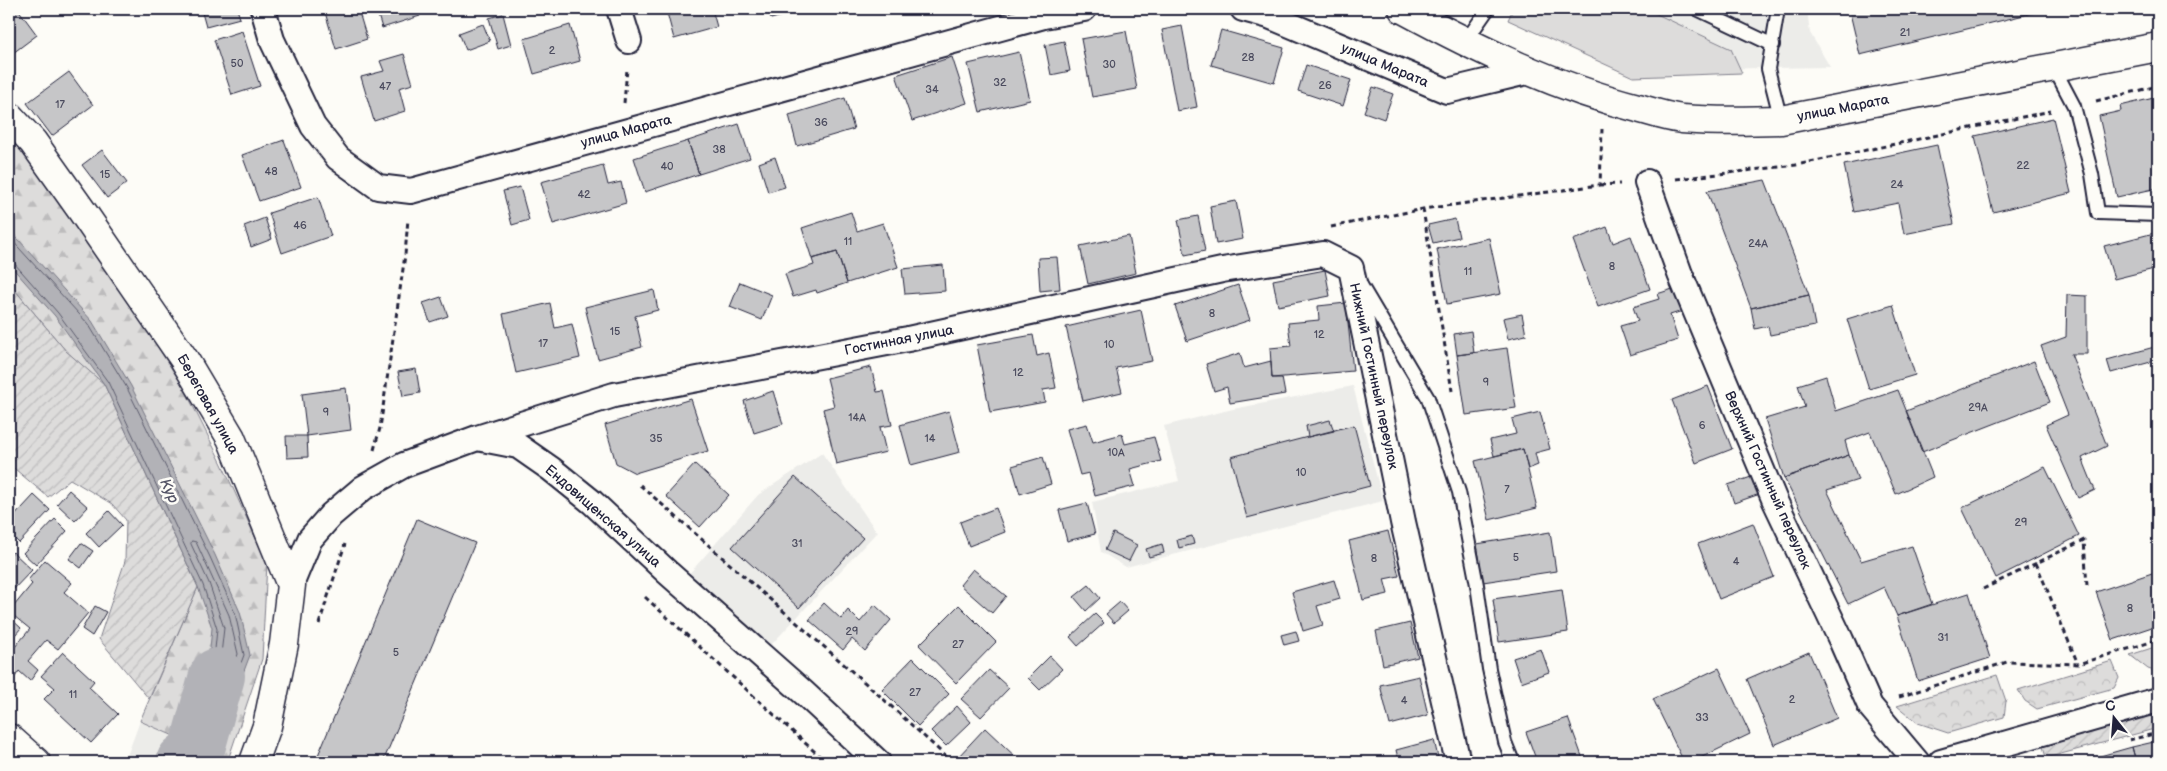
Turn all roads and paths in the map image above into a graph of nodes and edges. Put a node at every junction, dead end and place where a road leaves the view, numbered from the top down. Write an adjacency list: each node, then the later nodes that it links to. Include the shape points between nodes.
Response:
1 (263, 9): 23 (street, улица Марата, via 272,40 313,126 338,158 378,187)
2 (619, 9): 9 (street)
3 (1084, 9): 20 (street, улица Марата, via 1044,16)
4 (1243, 9): 14 (street, улица Марата, via 1269,16 1447,91)
5 (1403, 9): 10 (main road, улица Марата)
6 (1488, 9): 10 (lane)
7 (1697, 9): 11 (lane)
8 (1778, 9): 11 (lane)
9 (629, 41): 20 (path)
10 (1465, 42): 14 (main road, улица Марата)
11 (1773, 45): 19 (lane, via 1768,68)
12 (2158, 47): 13 (main road, улица Марата)
13 (2054, 68): 17 (lane); 19 (main road, улица Марата)
14 (1531, 71): 16 (main road, улица Марата)
15 (2158, 86): 17 (path)
16 (1602, 99): 19 (main road, улица Марата, via 1681,119); 22 (path)
17 (2074, 106): 21 (path, via 1796,166); 25 (lane, via 2092,174 2098,213)
18 (9, 116): 34 (main road, Береговая улица, via 33,142 131,280 231,438)
19 (1782, 120)
20 (622, 132): 23 (street, улица Марата)
21 (1647, 182): 22 (path); 42 (street, Верхний Гостинный переулок, via 1680,274 1774,501 1842,640)
22 (1600, 185): 24 (path)
23 (411, 191): 31 (path, via 380,428)
24 (1423, 209): 26 (path, via 1324,228); 28 (path)
25 (2158, 215)
26 (1323, 254): 27 (street); 29 (street, Гостинная улица, via 1222,270 908,339 614,395)
27 (1351, 268): 49 (street, Нижний Гостинный переулок, via 1403,522); 50 (lane, Нижний Гостинный переулок, via 1428,398 1459,492 1489,669 1505,742)
28 (1452, 396)
29 (477, 438): 31 (street, via 404,465); 47 (street, Ендовищенская улица, via 518,446 592,502)
30 (640, 485): 48 (path)
31 (363, 488): 34 (street, via 331,514 310,539)
32 (347, 536): 38 (path)
33 (2036, 563): 35 (path, via 2084,540); 36 (path); 40 (path)
34 (291, 585): 45 (main road, Береговая улица, via 284,644 267,726)
35 (2087, 586)
36 (1983, 589)
37 (645, 597): 46 (path)
38 (317, 630)
39 (2158, 640): 40 (path)
40 (2078, 664): 42 (path, via 2007,662)
41 (2158, 700): 52 (street)
42 (1870, 706): 51 (street, Верхний Гостинный переулок)
43 (9, 738): 44 (main road)
44 (36, 762)
45 (254, 762)
46 (826, 762)
47 (878, 762)
48 (952, 762)
49 (1458, 762)
50 (1513, 762)
51 (1917, 762)
52 (1941, 762)

